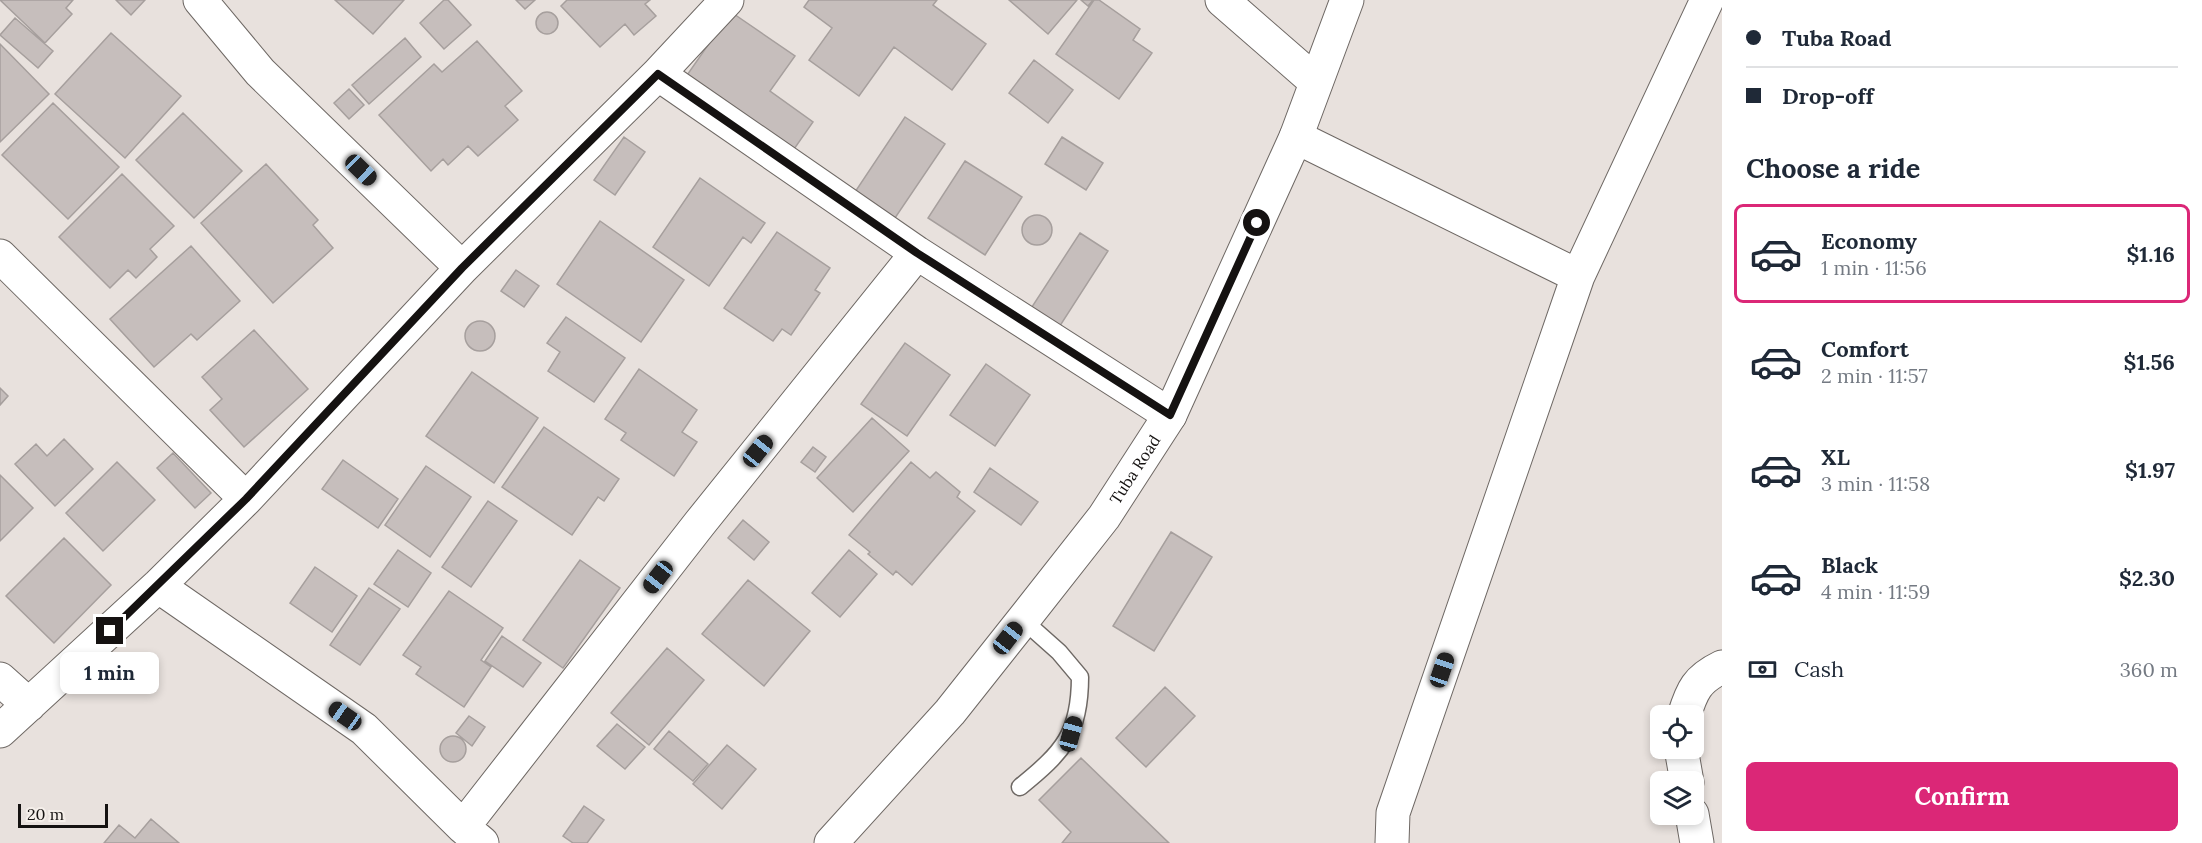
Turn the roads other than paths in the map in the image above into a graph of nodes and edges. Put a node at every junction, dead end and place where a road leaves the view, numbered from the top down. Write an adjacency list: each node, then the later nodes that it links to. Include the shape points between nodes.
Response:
1 (200, 0): 11 (street, via 260,72)
2 (1222, 0): 7 (street)
3 (1347, 0): 7 (street, Tuba Road)
4 (1707, 0): 12 (street)
5 (708, 6): 6 (street)
6 (658, 74): 9 (street); 11 (street)
7 (1316, 82): 8 (street, Tuba Road)
8 (1296, 137): 12 (street); 13 (street, Tuba Road)
9 (917, 253): 13 (street); 24 (street, via 700,524)
10 (0, 256): 14 (street)
11 (462, 268): 14 (street)
12 (1578, 276): 26 (street, via 1393,813)
13 (1170, 415): 16 (street, Tuba Road, via 1104,517)
14 (246, 499): 15 (street)
15 (158, 586): 19 (street); 24 (street, via 364,729)
16 (1023, 620): 22 (lane, via 1080,677 1080,702 1071,734 1050,763); 25 (street, Tuba Road, via 950,712)
17 (1722, 667): 20 (street, via 1692,690)
18 (0, 679): 19 (street)
19 (29, 705): 21 (street)
20 (1687, 705)
21 (0, 731)
22 (1020, 787)
23 (1694, 825): 27 (street)
24 (472, 835)
25 (831, 843)
26 (1392, 843)
27 (1697, 843)

